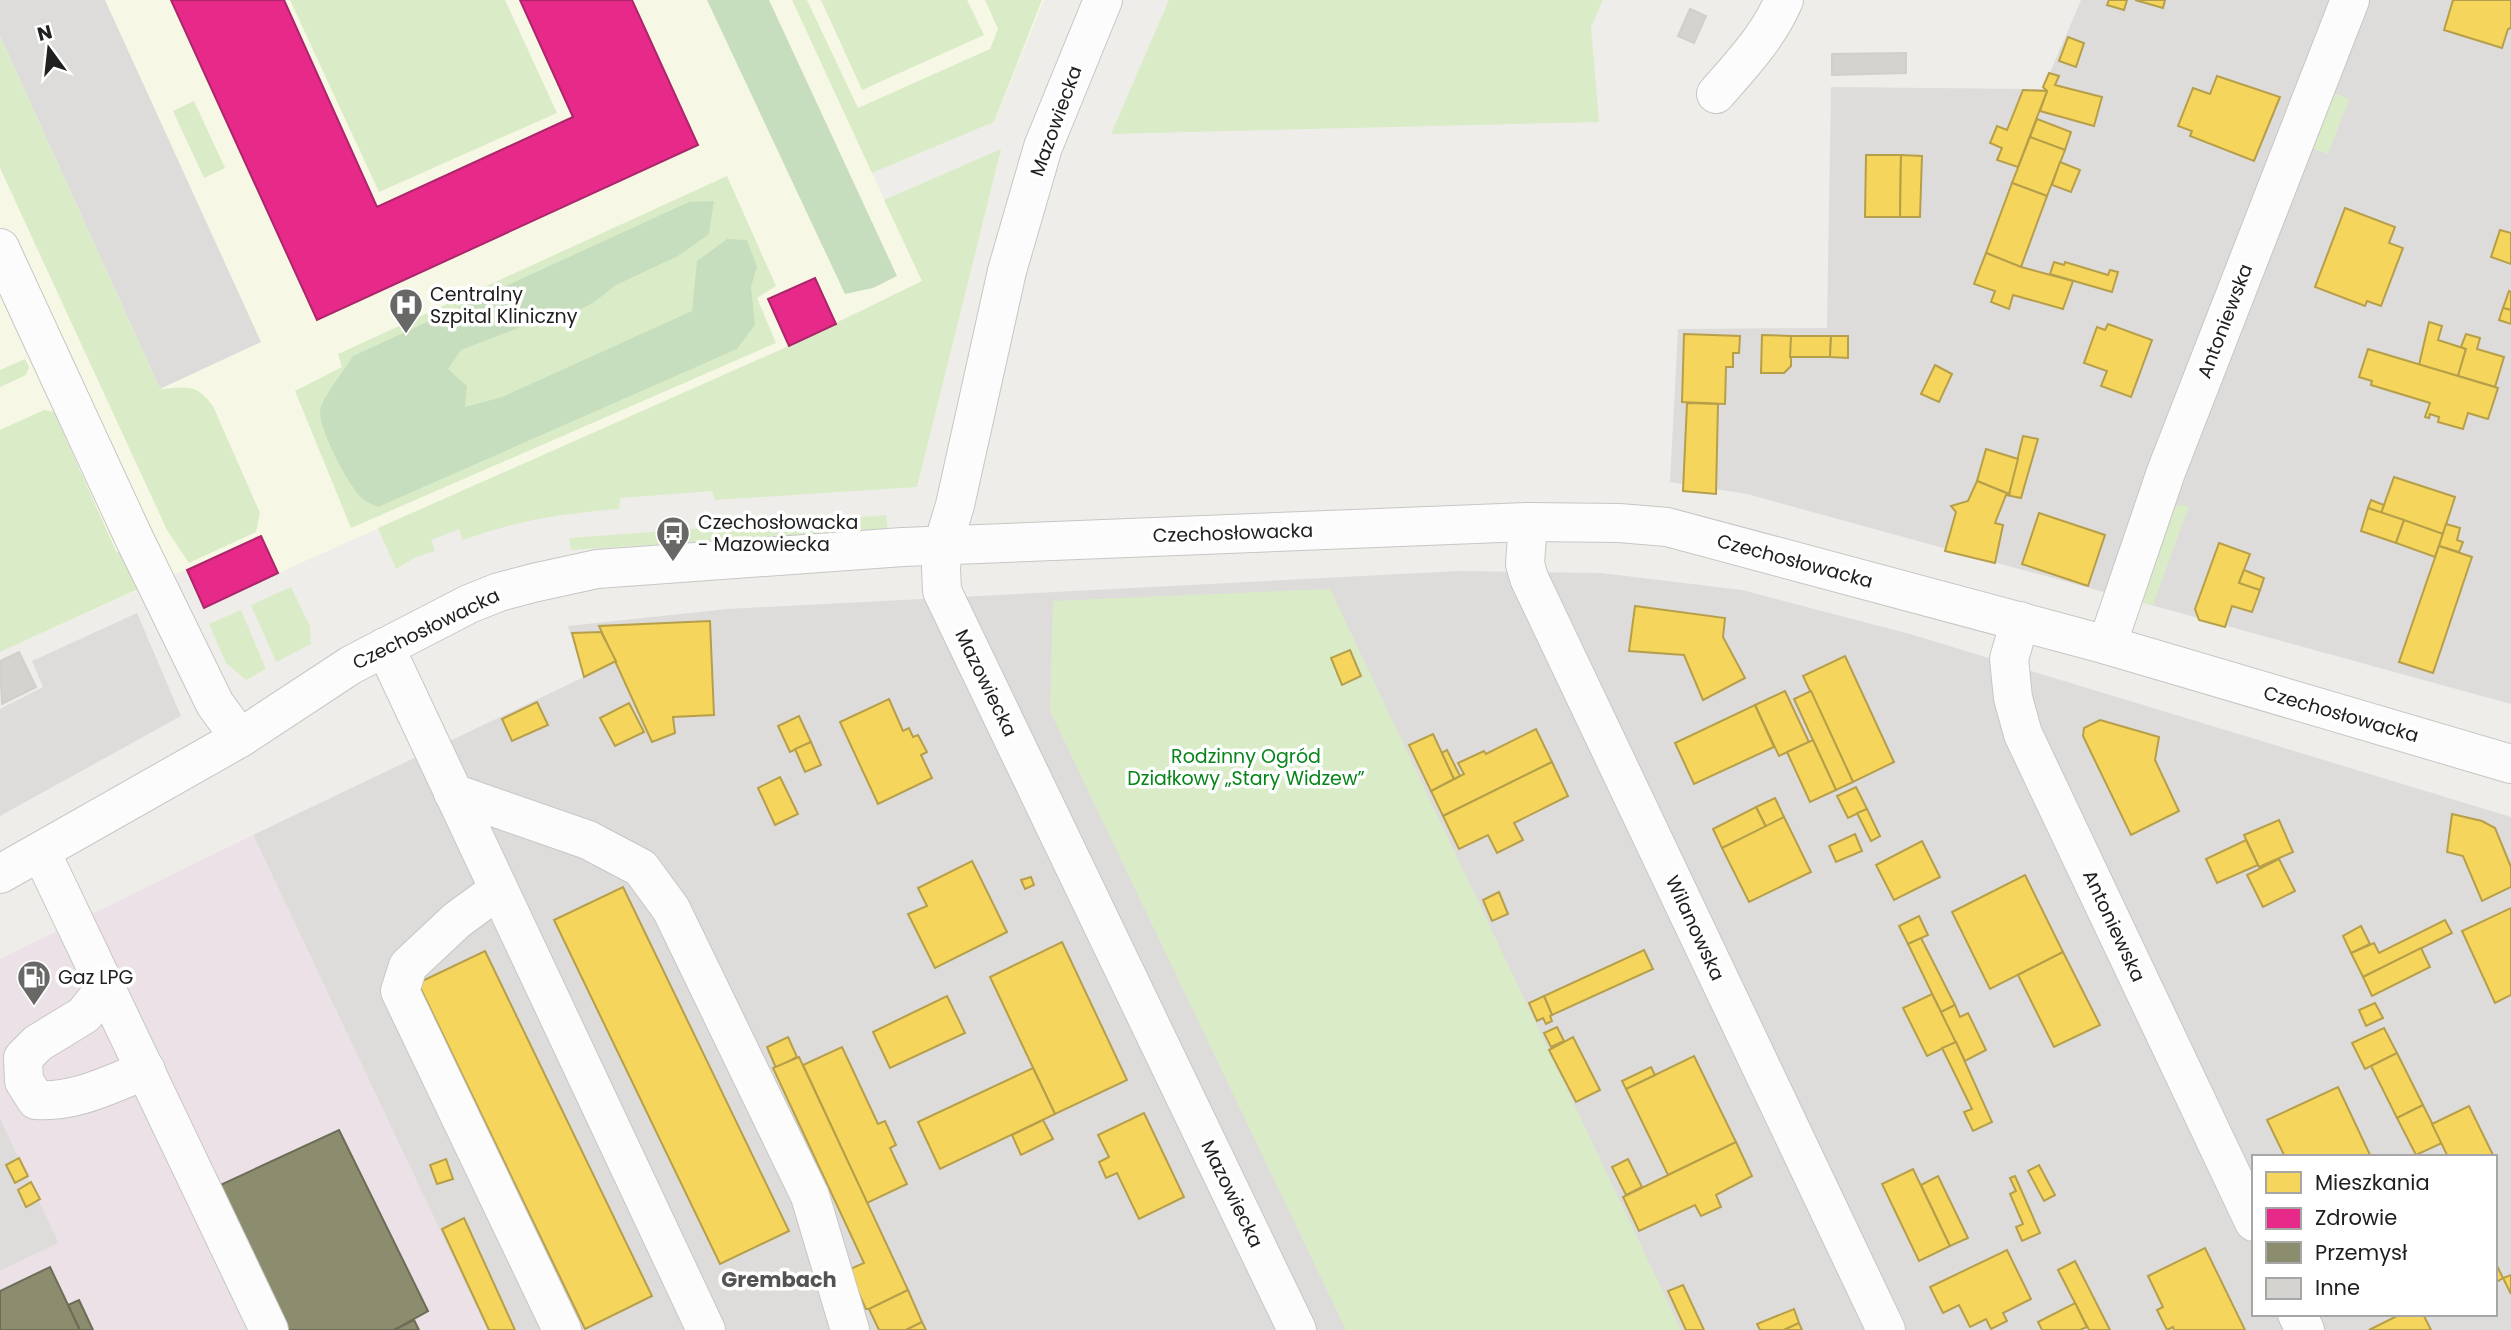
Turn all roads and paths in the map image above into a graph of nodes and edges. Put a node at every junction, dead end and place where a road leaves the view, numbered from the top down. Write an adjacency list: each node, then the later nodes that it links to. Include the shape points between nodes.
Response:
1 (1103, 0): 7 (street, Mazowiecka, via 1043,147 1007,271)
2 (1784, 0): 4 (street, via 1750,56)
3 (2350, 0): 9 (street, Antoniewska, via 2166,472)
4 (1716, 94)
5 (0, 248): 11 (street, via 215,704)
6 (1528, 522): 7 (street, Czechosłowacka); 8 (street, Czechosłowacka, via 1667,527); 25 (street, Wilanowska, via 1525,564 1529,578)
7 (943, 545): 10 (street, Czechosłowacka, via 597,569 499,592); 24 (street, Mazowiecka, via 942,591)
8 (2020, 621): 9 (street, Czechosłowacka); 19 (street, Antoniewska, via 2009,659 2023,734)
9 (2107, 645): 12 (street, Czechosłowacka)
10 (385, 647): 11 (street, Czechosłowacka); 13 (street)
11 (240, 738): 14 (street, Czechosłowacka)
12 (2511, 764)
13 (453, 793): 16 (street); 23 (street, via 588,840 641,868 671,909 810,1196)
14 (41, 852): 15 (street, Czechosłowacka); 17 (street)
15 (0, 874)
16 (498, 890): 21 (street, via 457,920 408,966 400,991); 22 (street)
17 (105, 988): 18 (street); 18 (street, via 84,1015 38,1043 23,1058 23,1080 36,1100 56,1102)
18 (146, 1070): 20 (street)
19 (2252, 1218)
20 (269, 1330)
21 (562, 1330)
22 (706, 1330)
23 (850, 1330)
24 (1297, 1330)
25 (1886, 1330)

